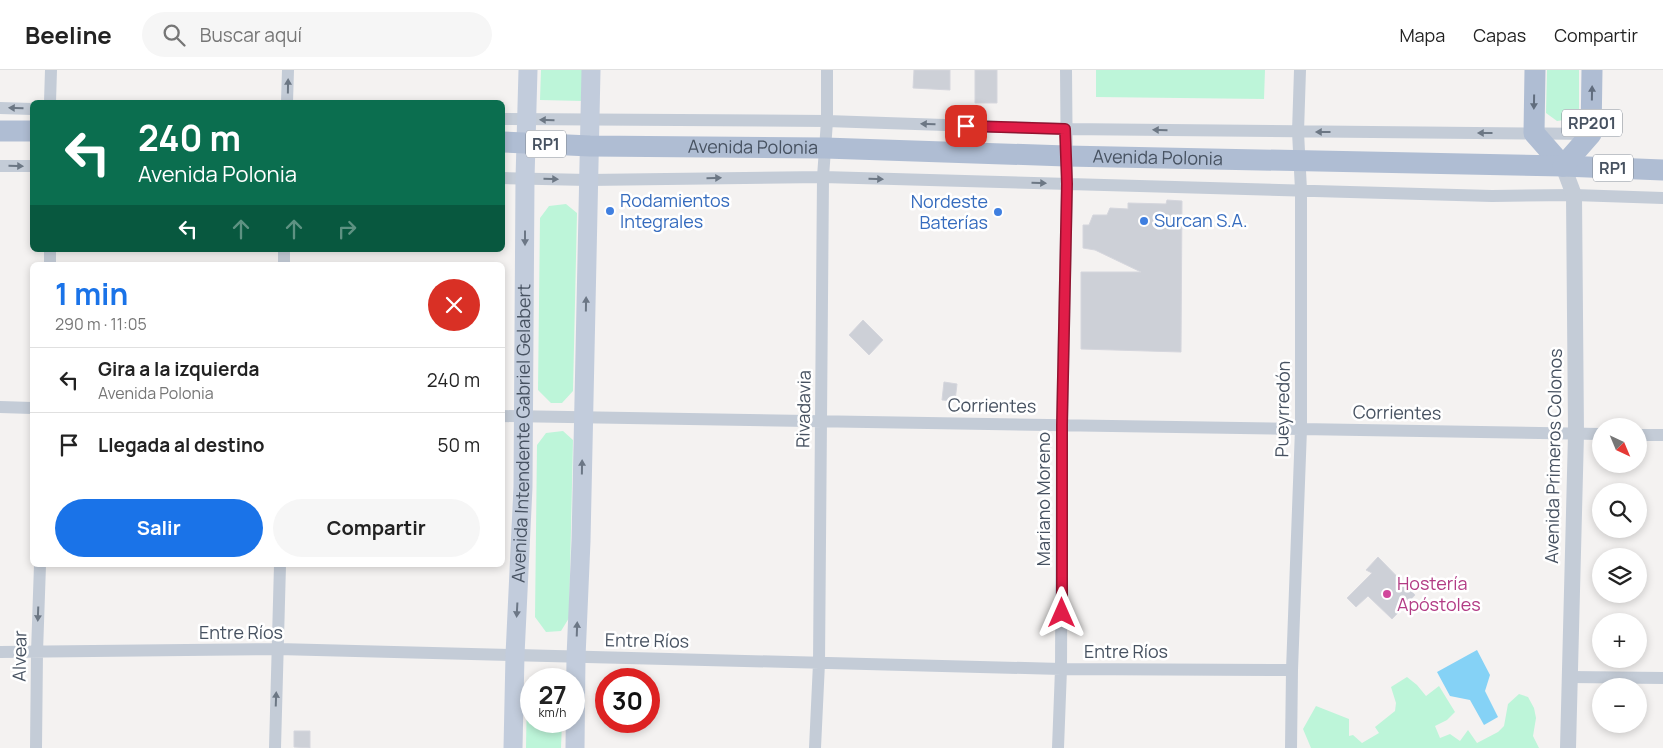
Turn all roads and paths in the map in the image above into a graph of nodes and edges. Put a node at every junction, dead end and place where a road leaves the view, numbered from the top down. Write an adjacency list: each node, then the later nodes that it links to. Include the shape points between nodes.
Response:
1 (51, 70): 10 (street)
2 (288, 70): 11 (street, one-way to 2)
3 (528, 70): 15 (main road, Avenida Intendente Gabriel Gelabert)
4 (591, 70): 16 (main road)
5 (827, 70): 17 (street, Rivadavia)
6 (1066, 70): 18 (street, Mariano Moreno)
7 (1300, 70): 21 (street, Pueyrredón)
8 (1535, 70): 22 (main road, one-way to 22)
9 (1592, 70): 23 (main road, RP201, one-way to 9)
10 (50, 100)
11 (288, 100)
12 (0, 108): 13 (street, one-way to 12)
13 (30, 109)
14 (505, 118): 15 (street, Avenida Polonia)
15 (527, 119): 16 (street, Avenida Polonia, one-way to 15); 25 (main road, Avenida Intendente Gabriel Gelabert)
16 (591, 120): 17 (street, Avenida Polonia); 26 (main road)
17 (827, 121): 18 (street, Avenida Polonia, one-way to 17); 27 (street, Rivadavia)
18 (1065, 129): 21 (street, Avenida Polonia, one-way to 18); 28 (street, Mariano Moreno)
19 (0, 131): 20 (main road)
20 (30, 131)
21 (1298, 132): 22 (street, Avenida Polonia, one-way to 21); 29 (street, Pueyrredón)
22 (1534, 133): 23 (street, Avenida Polonia); 32 (main road, RP201)
23 (1592, 134): 32 (main road, RP201)
24 (505, 142): 25 (main road, Avenida Polonia / RP1)
25 (526, 143): 26 (main road, Avenida Polonia / RP1); 36 (main road, Avenida Intendente Gabriel Gelabert)
26 (590, 146): 27 (main road, Avenida Polonia / RP1); 37 (main road)
27 (825, 148): 28 (main road, Avenida Polonia / RP1); 34 (street, Rivadavia)
28 (1066, 156): 29 (main road, Avenida Polonia / RP1); 38 (street, Mariano Moreno)
29 (1299, 161): 32 (main road, Avenida Polonia / RP1); 39 (street, Pueyrredón)
30 (0, 166): 31 (street, one-way to 31)
31 (30, 166)
32 (1563, 166): 33 (main road, Avenida Polonia / RP1); 40 (street, Avenida Primeros Colonos / RP201)
33 (1663, 170)
34 (823, 177): 37 (street, one-way to 34); 38 (street, one-way to 38); 47 (street, Rivadavia)
35 (505, 178): 36 (street)
36 (525, 179): 37 (street, one-way to 37); 45 (main road, Avenida Intendente Gabriel Gelabert, one-way to 45)
37 (588, 180): 46 (main road, one-way to 37)
38 (1067, 184): 39 (street); 48 (street, Mariano Moreno)
39 (1301, 190): 40 (street, via 1492,196); 49 (street, Pueyrredón)
40 (1574, 194): 41 (street); 50 (street, Avenida Primeros Colonos / RP201)
41 (1663, 198)
42 (0, 407): 43 (street)
43 (30, 408)
44 (505, 416): 45 (street, Corrientes)
45 (524, 417): 46 (street, Corrientes); 59 (main road, Avenida Intendente Gabriel Gelabert, one-way to 59)
46 (583, 417): 47 (street, Corrientes); 60 (main road, one-way to 46)
47 (822, 421): 48 (street, Corrientes); 61 (street, Rivadavia)
48 (1062, 425): 49 (street, Corrientes); 62 (street, Mariano Moreno)
49 (1301, 429): 50 (street, Corrientes); 63 (street, Pueyrredón)
50 (1576, 434): 51 (street, Corrientes); 64 (street, Avenida Primeros Colonos / RP201)
51 (1592, 434)
52 (1648, 435): 53 (street)
53 (1663, 435)
54 (40, 567): 58 (street, Alvear, one-way to 58)
55 (280, 567): 56 (street)
56 (278, 649): 58 (street, Entre Ríos); 59 (street, Entre Ríos); 67 (street, one-way to 56)
57 (0, 652): 58 (street, Entre Ríos)
58 (37, 652): 66 (street, Alvear)
59 (515, 656): 60 (street, Entre Ríos); 68 (main road, Avenida Intendente Gabriel Gelabert)
60 (576, 657): 61 (street, Entre Ríos); 69 (main road)
61 (818, 663): 62 (street, Entre Ríos); 70 (street, Rivadavia)
62 (1061, 669): 63 (street, Entre Ríos); 71 (street, Mariano Moreno)
63 (1292, 670): 72 (street, Pueyrredón)
64 (1570, 677): 65 (street); 73 (street, Avenida Primeros Colonos / RP201)
65 (1663, 678)
66 (36, 748)
67 (275, 748)
68 (513, 748)
69 (575, 748)
70 (816, 748)
71 (1058, 748)
72 (1291, 748)
73 (1568, 748)

